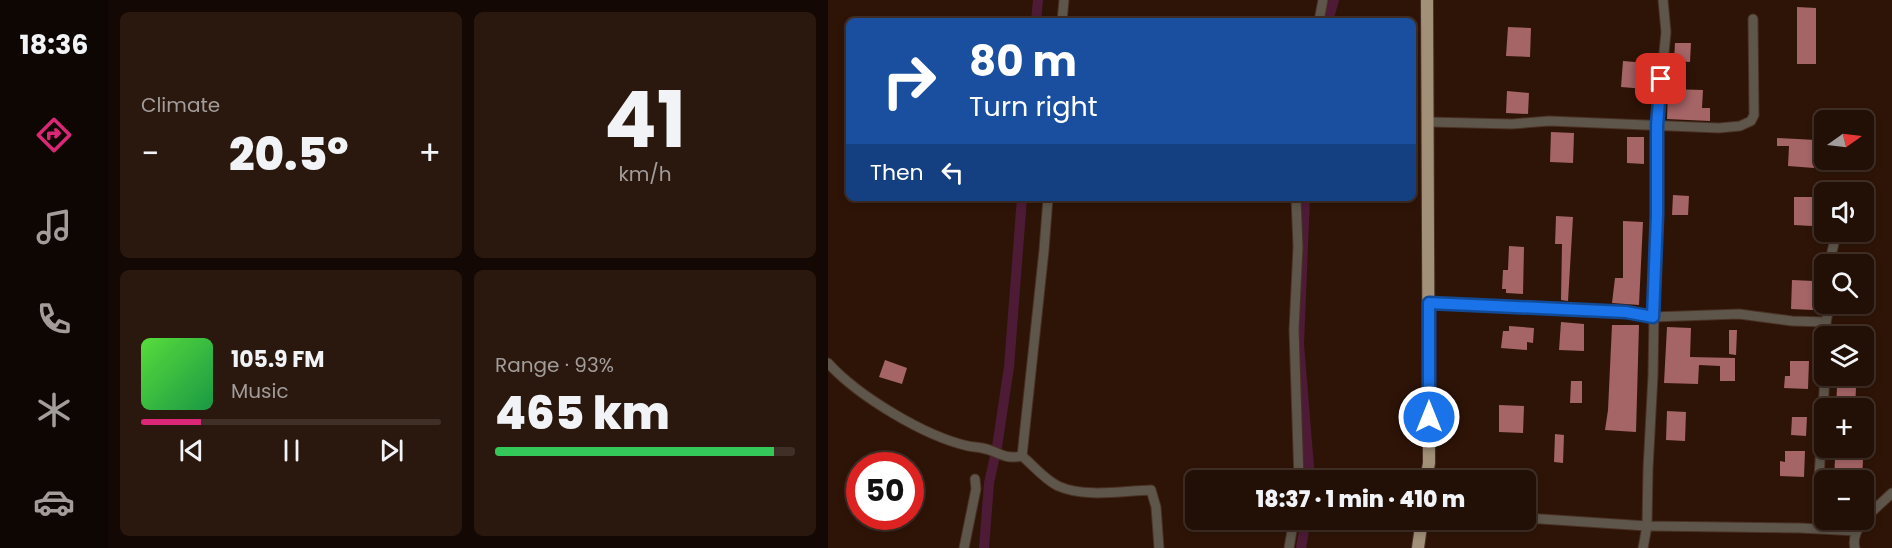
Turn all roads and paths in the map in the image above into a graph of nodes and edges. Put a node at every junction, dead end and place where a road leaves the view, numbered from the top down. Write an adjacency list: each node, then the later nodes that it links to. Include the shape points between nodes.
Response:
1 (1064, 0): 5 (street)
2 (1323, 0): 6 (street)
3 (1427, 0): 8 (main road)
4 (1663, 0): 9 (street, via 1666,32)
5 (1062, 18)
6 (1320, 18)
7 (1752, 19): 9 (street, via 1751,121 1725,128)
8 (1429, 122): 9 (street); 12 (main road)
9 (1657, 125): 14 (street)
10 (1048, 201): 19 (street)
11 (1296, 201): 20 (street, via 1293,330)
12 (1429, 303): 14 (street, via 1626,312); 21 (main road)
13 (1828, 314): 15 (street)
14 (1653, 317): 15 (street, via 1739,314); 26 (street)
15 (1826, 322): 16 (street)
16 (1826, 326)
17 (828, 363): 19 (street, via 894,414 935,434 1001,456)
18 (1824, 386): 22 (street)
19 (1022, 456): 33 (street, via 1057,485 1073,491 1151,490)
20 (1299, 470)
21 (1428, 470)
22 (1819, 470)
23 (975, 479): 32 (street)
24 (1892, 493): 31 (street)
25 (1536, 519): 26 (street)
26 (1647, 526): 27 (street); 36 (street)
27 (1814, 528)
28 (1292, 530): 34 (street)
29 (1420, 530): 35 (main road)
30 (1845, 530): 31 (street)
31 (1857, 531): 37 (street)
32 (964, 548)
33 (1159, 548)
34 (1289, 548)
35 (1418, 548)
36 (1643, 548)
37 (1855, 548)

